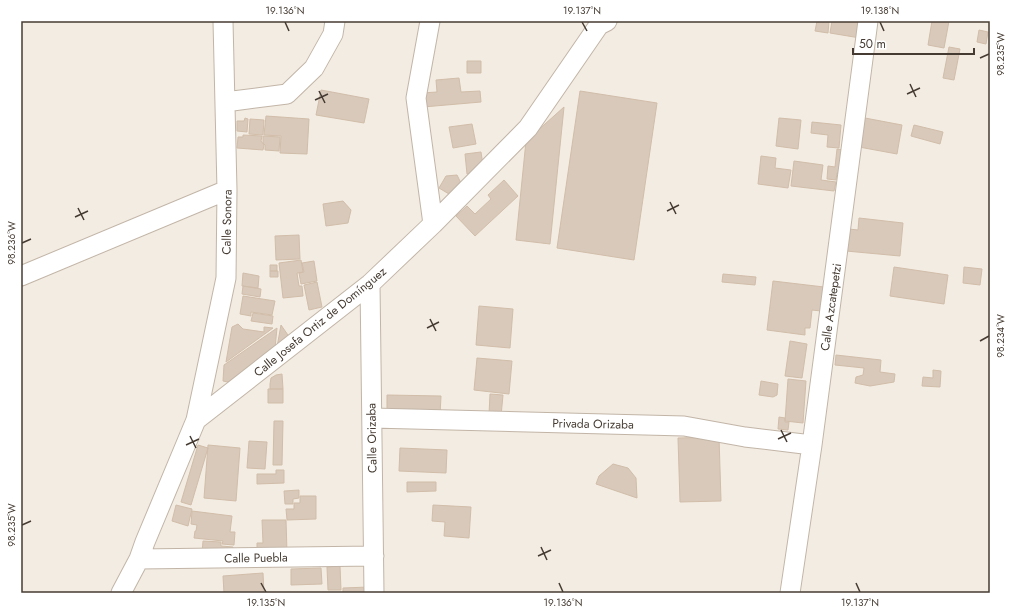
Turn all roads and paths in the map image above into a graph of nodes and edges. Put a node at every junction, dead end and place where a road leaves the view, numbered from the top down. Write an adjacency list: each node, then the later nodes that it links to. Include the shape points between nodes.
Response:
1 (223, 21): 6 (street, Calle Sonora)
2 (335, 21): 6 (street, via 333,34 314,68 287,94)
3 (430, 21): 8 (street, via 416,98)
4 (607, 21): 8 (street, Calle Josefa Ortiz de Domínguez, via 599,25 528,128)
5 (868, 21): 13 (street, Calle Azcatepetzi)
6 (225, 102): 7 (street, Calle Sonora)
7 (227, 190): 9 (street); 12 (street, Calle Sonora, via 226,278)
8 (433, 224): 10 (street, Calle Josefa Ortiz de Domínguez)
9 (21, 276)
10 (370, 284): 11 (street, Calle Orizaba); 12 (street, Calle Josefa Ortiz de Domínguez)
11 (372, 418): 13 (street, Privada Orizaba, via 684,426); 14 (street, Calle Orizaba)
12 (196, 420): 15 (street, Calle Josefa Ortiz de Domínguez)
13 (812, 445): 18 (street, Calle Azcatepetzi)
14 (374, 556): 15 (street, Calle Puebla); 17 (street, Calle Orizaba)
15 (139, 560): 16 (street, Calle Josefa Ortiz de Domínguez)
16 (121, 593)
17 (374, 593)
18 (790, 593)

